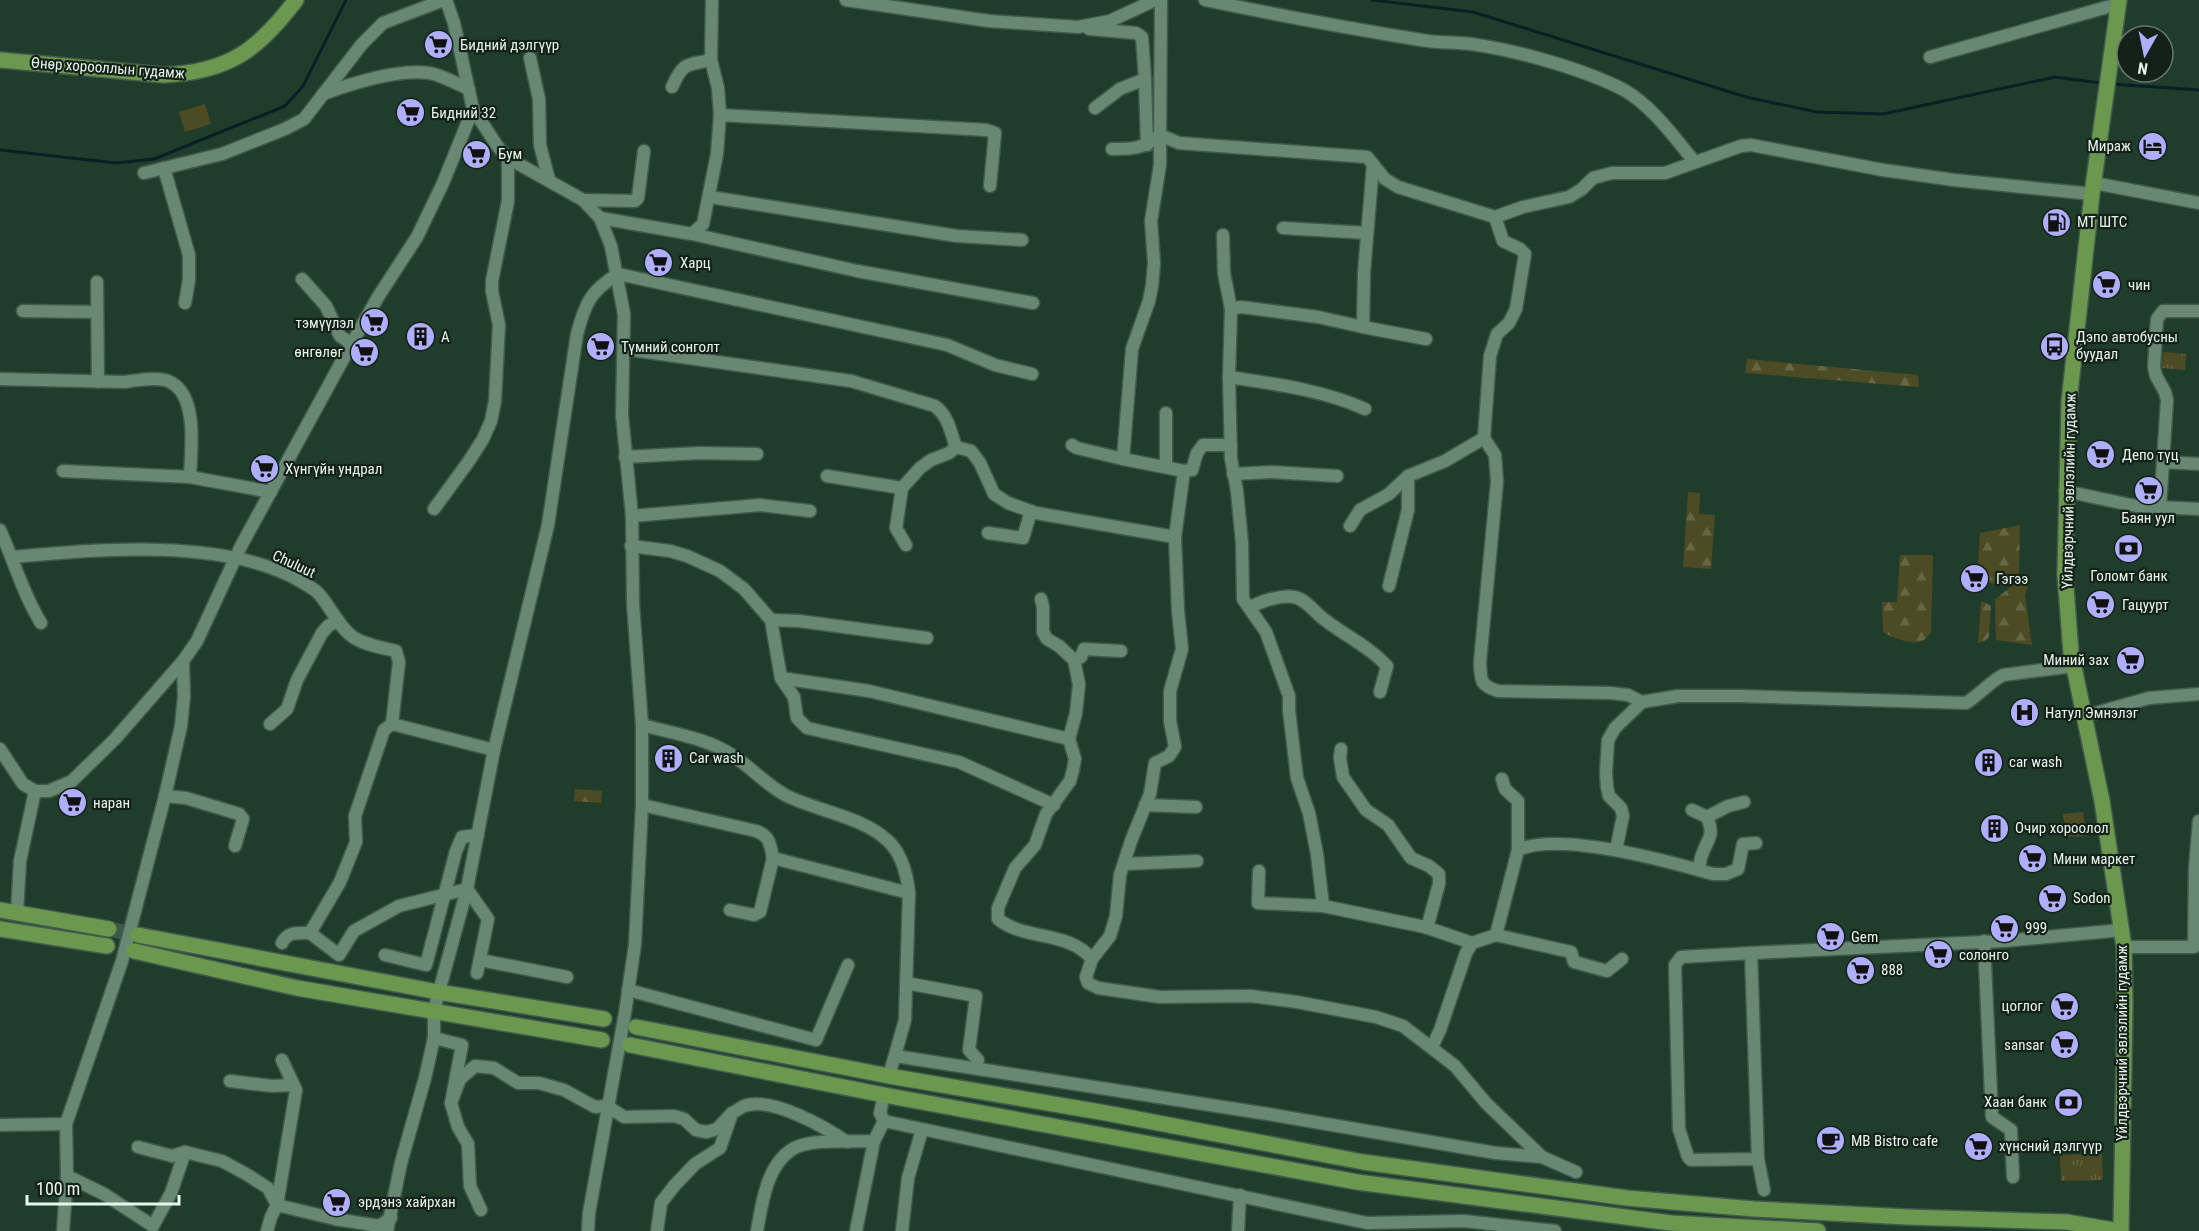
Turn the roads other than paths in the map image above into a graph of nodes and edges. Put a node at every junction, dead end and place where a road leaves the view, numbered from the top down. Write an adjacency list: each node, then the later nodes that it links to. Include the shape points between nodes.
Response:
1 (296, 0): 12 (main road, Өнөр хорооллын гудамж, via 252,48 192,74 164,75)
2 (445, 0): 16 (street); 17 (street, via 383,23)
3 (712, 0): 13 (street)
4 (846, 0): 9 (street, via 989,21)
5 (1155, 0): 9 (street, via 1110,21)
6 (1161, 0): 21 (street)
7 (1205, 0): 26 (street, via 1314,23 1513,52 1589,75 1641,103)
8 (2119, 2): 10 (street); 32 (main road, Үйлдвэрчний эвлэлийн гудамж)
9 (1078, 27): 14 (street, via 1136,33 1142,37)
10 (1930, 57)
11 (530, 58): 30 (street, via 539,99 540,144)
12 (0, 60)
13 (711, 60): 15 (street, via 680,69); 20 (street)
14 (1145, 79): 18 (street, via 1120,89); 22 (street)
15 (672, 87)
16 (469, 89): 17 (street, via 430,74 419,74 356,82); 19 (street)
17 (323, 94): 28 (street, via 304,119 285,129 222,154)
18 (1095, 108)
19 (473, 109): 25 (street); 54 (street, via 417,237)
20 (720, 115): 31 (street, via 987,130 995,133); 33 (street)
21 (1160, 135): 22 (street); 27 (street, via 1179,143 1367,157); 68 (street, via 1160,165 1151,222 1152,286 1132,349)
22 (1147, 145): 23 (street)
23 (1112, 149)
24 (644, 151): 34 (street, via 635,201)
25 (508, 158): 30 (street); 83 (street, via 508,201 492,281 499,325 493,411 483,439)
26 (1694, 161): 32 (street, via 1751,145 1954,180); 36 (street, via 1665,173 1612,173 1593,178 1569,197)
27 (1373, 164): 36 (street, via 1398,187); 39 (street)
28 (164, 168): 29 (street); 46 (street, via 189,255)
29 (144, 173)
30 (549, 180): 34 (street)
31 (990, 186)
32 (2093, 188): 35 (street); 80 (main road, Үйлдвэрчний эвлэлийн гудамж, via 2070,402)
33 (710, 197): 40 (street, via 704,224); 42 (street, via 957,236)
34 (583, 200): 37 (street)
35 (2199, 203)
36 (1495, 217): 62 (street, via 1503,241 1525,254 1516,309 1497,334 1490,356)
37 (600, 218): 40 (street); 43 (street)
38 (1283, 228): 39 (street)
39 (1366, 233): 52 (street)
40 (692, 234): 47 (street, via 857,271)
41 (1222, 235): 48 (street)
42 (1022, 240)
43 (618, 274): 55 (street); 56 (street, via 947,345 995,365); 118 (street, via 592,294 579,325 548,525)
44 (302, 279): 54 (street, via 326,306 340,336)
45 (97, 282): 51 (street)
46 (185, 303)
47 (1033, 303)
48 (1231, 309): 52 (street, via 1241,306); 57 (street)
49 (23, 311): 51 (street)
50 (2199, 311): 69 (street, via 2163,311 2157,319 2155,372 2167,400)
51 (96, 312): 59 (street)
52 (1363, 327): 53 (street)
53 (1426, 339)
54 (352, 344): 81 (street)
55 (625, 349): 65 (street, via 850,381 888,392 942,411); 67 (street)
56 (1032, 374)
57 (1229, 377): 60 (street, via 1286,386); 64 (street)
58 (0, 379): 59 (street)
59 (98, 382): 78 (street, via 171,381 180,390 192,427)
60 (1365, 409)
61 (1166, 413): 71 (street)
62 (1484, 438): 77 (street, via 1445,461); 110 (street, via 1495,455 1497,482 1480,679 1498,691 1610,693 1628,695)
63 (1072, 445): 68 (street)
64 (1231, 445): 73 (street, via 1203,445 1191,470); 74 (street)
65 (956, 447): 79 (street, via 920,468); 86 (street, via 971,452 980,463 994,494)
66 (757, 454): 67 (street)
67 (625, 457): 87 (street)
68 (1123, 459): 71 (street)
69 (2163, 462): 70 (street); 82 (street)
70 (2199, 464)
71 (1166, 467): 73 (street)
72 (63, 471): 78 (street)
73 (1184, 471): 91 (street)
74 (1233, 474): 76 (street); 98 (street, via 1242,543 1243,599)
75 (827, 476): 79 (street)
76 (1337, 476)
77 (1408, 476): 88 (street, via 1389,494 1360,510); 96 (street, via 1408,510)
78 (190, 477): 81 (street)
79 (902, 488): 93 (street, via 896,528)
80 (2066, 491): 82 (street, via 2122,504); 106 (main road, Үйлдвэрчний эвлэлийн гудамж, via 2065,575)
81 (271, 492): 95 (street)
82 (2160, 507): 84 (street)
83 (434, 509)
84 (2199, 509)
85 (810, 511): 87 (street, via 760,505)
86 (1031, 511): 90 (street, via 1023,538); 91 (street)
87 (632, 516): 92 (street)
88 (1350, 526)
89 (0, 530): 94 (street)
90 (988, 533)
91 (1175, 537): 125 (street, via 1182,649 1170,691 1175,747 1169,756 1155,763)
92 (631, 546): 100 (street, via 678,553 720,572 744,589); 114 (street)
93 (906, 546)
94 (13, 557): 95 (street, Chuluut, via 148,550); 101 (street, via 28,603)
95 (236, 558): 99 (street, Chuluut, via 299,580 316,591); 105 (street, via 197,641)
96 (1389, 586)
97 (1041, 599): 104 (street, via 1043,632)
98 (1250, 608): 108 (street, via 1288,597 1304,601 1387,666); 143 (street, via 1270,642 1289,696 1297,778 1311,823)
99 (338, 620): 112 (street, via 322,633 297,680 287,709); 113 (street, Chuluut, via 353,637 396,651 399,662)
100 (771, 620): 102 (street); 107 (street)
101 (41, 623)
102 (927, 638)
103 (1121, 651): 104 (street, via 1084,649 1081,657)
104 (1074, 660): 115 (street, via 1079,684)
105 (183, 661): 120 (street, via 82,774 59,788); 121 (street, via 181,726)
106 (2074, 666): 110 (street, via 2003,675 1966,703 1688,696); 111 (main road, Үйлдвэрчний эвлэлийн гудамж)
107 (781, 678): 115 (street, via 869,691); 124 (street, via 794,697 796,718 807,728 959,762)
108 (1380, 692)
109 (2199, 694): 111 (street, via 2150,698)
110 (1641, 702): 134 (street, via 1608,740 1607,787 1623,816)
111 (2085, 716): 150 (main road, Үйлдвэрчний эвлэлийн гудамж)
112 (270, 724)
113 (392, 724): 118 (street); 151 (street, via 384,730 355,816 356,842 340,882)
114 (642, 725): 123 (street); 141 (street, via 712,745 731,754 784,795 871,828 888,840 900,858)
115 (1069, 739): 124 (street, via 1075,759 1073,770)
116 (0, 749): 120 (street, via 23,784)
117 (1341, 749): 147 (street, via 1343,777 1366,810 1388,825 1411,858 1439,874)
118 (494, 750): 130 (street)
119 (1502, 779): 133 (street, via 1518,801)
120 (35, 791): 146 (street, via 20,861)
121 (165, 796): 132 (street, via 186,798 239,814 243,819); 189 (street, via 122,961)
122 (1744, 802): 128 (street)
123 (642, 805): 135 (street, via 764,834 770,840); 169 (street, via 635,944)
124 (1054, 805): 162 (street, via 1046,814 1035,845 1015,868 998,908 998,919 1008,927 1073,943)
125 (1145, 805): 126 (street); 137 (street)
126 (1196, 807)
127 (1692, 810): 128 (street)
128 (1707, 818): 138 (street, via 1711,839)
129 (2199, 821): 158 (street, via 2194,947)
130 (478, 835): 140 (street); 142 (street, via 462,837)
131 (1756, 843): 138 (street, via 1743,844 1738,869 1726,874)
132 (235, 846)
133 (1518, 850): 134 (street, via 1530,845 1587,845); 153 (street)
134 (1616, 850): 138 (street)
135 (773, 858): 141 (street); 145 (street, via 760,912 754,915)
136 (1197, 861): 137 (street)
137 (1124, 864): 162 (street, via 1110,936)
138 (1699, 870)
139 (1259, 871): 143 (street, via 1258,903)
140 (467, 890): 142 (street); 164 (street, via 488,920); 170 (street)
141 (909, 893): 168 (street)
142 (443, 894): 151 (street, via 399,906 369,922 354,931 339,955); 161 (street, via 426,965)
143 (1323, 906): 147 (street)
144 (0, 910): 146 (main road)
145 (730, 910)
146 (17, 913): 149 (main road)
147 (1427, 928): 156 (street)
148 (0, 929): 157 (main road)
149 (109, 930)
150 (2122, 930): 154 (street); 158 (main road, Үйлдвэрчний эвлэлийн гудамж)
151 (310, 933): 155 (street, via 292,933)
152 (138, 935): 170 (main road)
153 (1496, 935): 156 (street); 163 (street, via 1571,952 1575,962 1607,971)
154 (1984, 941): 160 (street); 200 (street, via 1992,1117 2011,1130)
155 (282, 943)
156 (1472, 943): 177 (street)
157 (107, 946)
158 (2124, 947): 221 (main road, Үйлдвэрчний эвлэлийн гудамж)
159 (134, 951): 171 (main road, via 297,988)
160 (1751, 953): 197 (street); 197 (street, via 1681,957 1675,965 1679,1129 1691,1160)
161 (385, 955)
162 (1092, 959): 177 (street, via 1086,977 1088,983 1098,988 1160,997 1250,996 1297,1002 1376,1017 1403,1026)
163 (1622, 959)
164 (480, 960): 166 (street); 167 (street)
165 (848, 965): 169 (street, via 816,1040)
166 (477, 973)
167 (567, 977)
168 (906, 983): 178 (street, via 905,1020); 180 (street, via 976,996 969,1050)
169 (628, 990): 186 (street)
170 (438, 992): 171 (street); 172 (main road)
171 (434, 1010): 174 (street); 175 (main road)
172 (604, 1019)
173 (636, 1027): 181 (main road)
174 (434, 1038): 185 (street, via 462,1045); 205 (street)
175 (602, 1040)
176 (630, 1045): 184 (main road)
177 (1432, 1047): 196 (street)
178 (895, 1056): 181 (street); 196 (street, via 1496,1153)
179 (282, 1060): 183 (street)
180 (978, 1060)
181 (889, 1076): 221 (main road, via 1363,1162 1627,1198 1765,1210 2067,1222)
182 (230, 1081): 183 (street)
183 (293, 1086): 203 (street, via 293,1113)
184 (884, 1095): 188 (street, via 880,1113); 206 (main road, via 1357,1182)
185 (451, 1103): 186 (street, via 460,1079 475,1066 494,1068 518,1083 539,1083 564,1090 595,1107); 204 (street, via 468,1144 470,1186)
186 (607, 1106): 187 (street, via 624,1117 674,1116 707,1132 717,1129); 212 (street)
187 (732, 1113): 193 (street, via 746,1105 787,1110 825,1127); 213 (street, via 720,1148 695,1164 662,1203)
188 (884, 1121): 191 (street); 192 (street)
189 (66, 1124): 190 (street); 199 (street)
190 (0, 1125)
191 (922, 1130): 202 (street); 216 (street, via 908,1178)
192 (874, 1140): 193 (street); 215 (street)
193 (846, 1142): 214 (street, via 791,1149 775,1167 765,1191)
194 (138, 1147): 195 (street, via 172,1156)
195 (185, 1152): 199 (street, via 171,1193 153,1226 104,1194); 203 (street, via 222,1161 246,1174 268,1188)
196 (1542, 1157): 198 (street)
197 (1758, 1159): 201 (street)
198 (1576, 1173)
199 (67, 1176): 209 (street)
200 (2013, 1177)
201 (1764, 1190)
202 (1240, 1195): 207 (street, via 1367,1223 1464,1221); 217 (street)
203 (277, 1205): 205 (street, via 379,1226); 210 (street)
204 (481, 1210)
205 (390, 1218): 211 (street)
206 (1689, 1224): 208 (main road); 219 (street)
207 (1519, 1229): 218 (street)
208 (1774, 1230): 220 (main road)
209 (63, 1231)
210 (267, 1231)
211 (387, 1231)
212 (588, 1231)
213 (657, 1231)
214 (757, 1231)
215 (856, 1231)
216 (902, 1231)
217 (1238, 1231)
218 (1555, 1231)
219 (1669, 1231)
220 (1818, 1231)
221 (2120, 1231)

